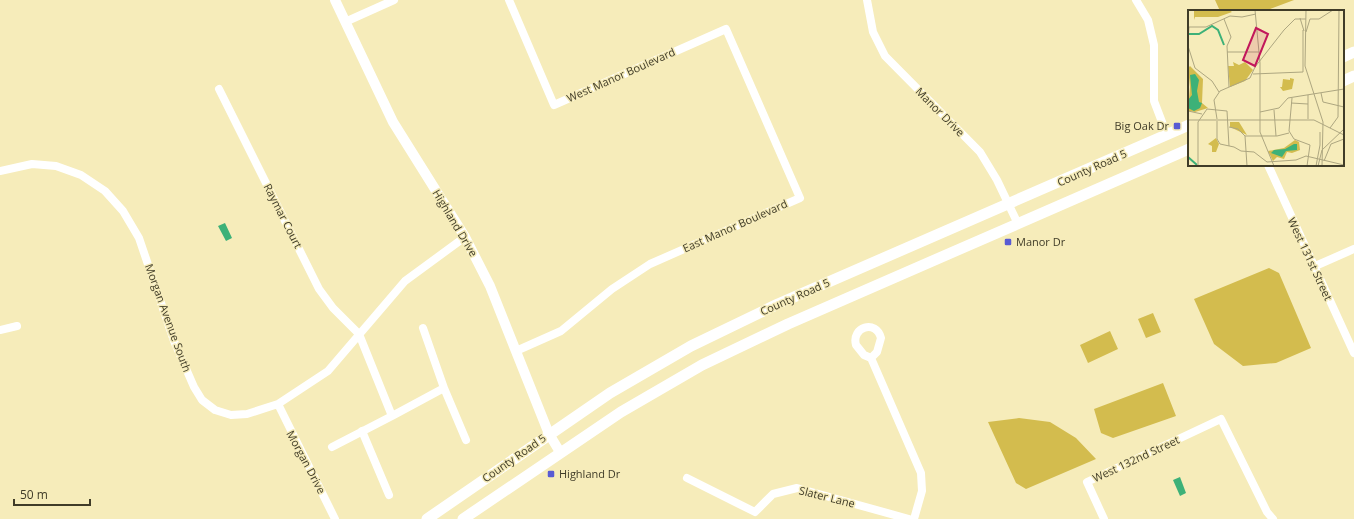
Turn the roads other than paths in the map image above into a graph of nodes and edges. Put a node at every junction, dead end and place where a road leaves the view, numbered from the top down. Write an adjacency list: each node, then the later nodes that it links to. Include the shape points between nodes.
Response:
1 (335, 0): 6 (street, Highland Drive)
2 (394, 0): 6 (street)
3 (509, 0): 7 (street, West Manor Boulevard, via 554,105)
4 (867, 0): 18 (street, Manor Drive, via 873,32 885,56 980,152 998,180)
5 (1136, 0): 14 (street, via 1148,20 1154,45 1154,101)
6 (345, 22): 20 (street, Highland Drive, via 393,122)
7 (726, 29): 27 (street, East Manor Boulevard, via 800,198 650,264 612,289 561,331)
8 (1354, 52): 9 (main road)
9 (1344, 57)
10 (1354, 76): 11 (main road)
11 (1344, 81)
12 (219, 89): 26 (street, Raymar Court, via 319,289 333,308)
13 (1188, 126): 14 (main road, County Road 5)
14 (1167, 135): 18 (main road, County Road 5)
15 (1188, 149): 19 (main road, County Road 5)
16 (1268, 166): 22 (street, West 131st Street)
17 (0, 171): 31 (street, Morgan Avenue South, via 32,164 56,166 82,175 105,191 123,211 139,238 174,341 202,400 215,410 231,415 247,414)
18 (1009, 204): 19 (street, Manor Drive); 34 (main road, County Road 5, via 698,342 610,393)
19 (1018, 224): 37 (main road, County Road 5, via 788,324 708,362 621,412)
20 (465, 237): 26 (street, Morgan Avenue South, via 405,281); 27 (street, Highland Drive, via 490,286)
21 (1354, 249): 22 (street)
22 (1313, 266): 28 (street, West 131st Street)
23 (17, 326): 25 (street)
24 (423, 328): 30 (street)
25 (0, 330)
26 (360, 334): 31 (street, Morgan Avenue South, via 328,371); 32 (street)
27 (516, 351): 34 (street, Highland Drive)
28 (1354, 353)
29 (871, 358): 45 (street, via 921,473 922,490)
30 (444, 388): 32 (street); 35 (street)
31 (278, 404): 41 (street, Morgan Drive)
32 (392, 416): 33 (street)
33 (362, 431): 36 (street); 39 (street)
34 (549, 434): 37 (street, Highland Drive); 42 (main road, County Road 5)
35 (466, 440)
36 (332, 447)
37 (560, 452): 43 (main road, County Road 5)
38 (687, 478): 40 (street, Slater Lane)
39 (389, 495)
40 (755, 515): 44 (street, Slater Lane, via 773,494 797,488)
41 (335, 519)
42 (427, 519)
43 (463, 519)
44 (910, 519)
45 (914, 519)
46 (1104, 519): 47 (street, West 132nd Street, via 1087,482 1221,419 1267,512)
47 (1273, 519)

